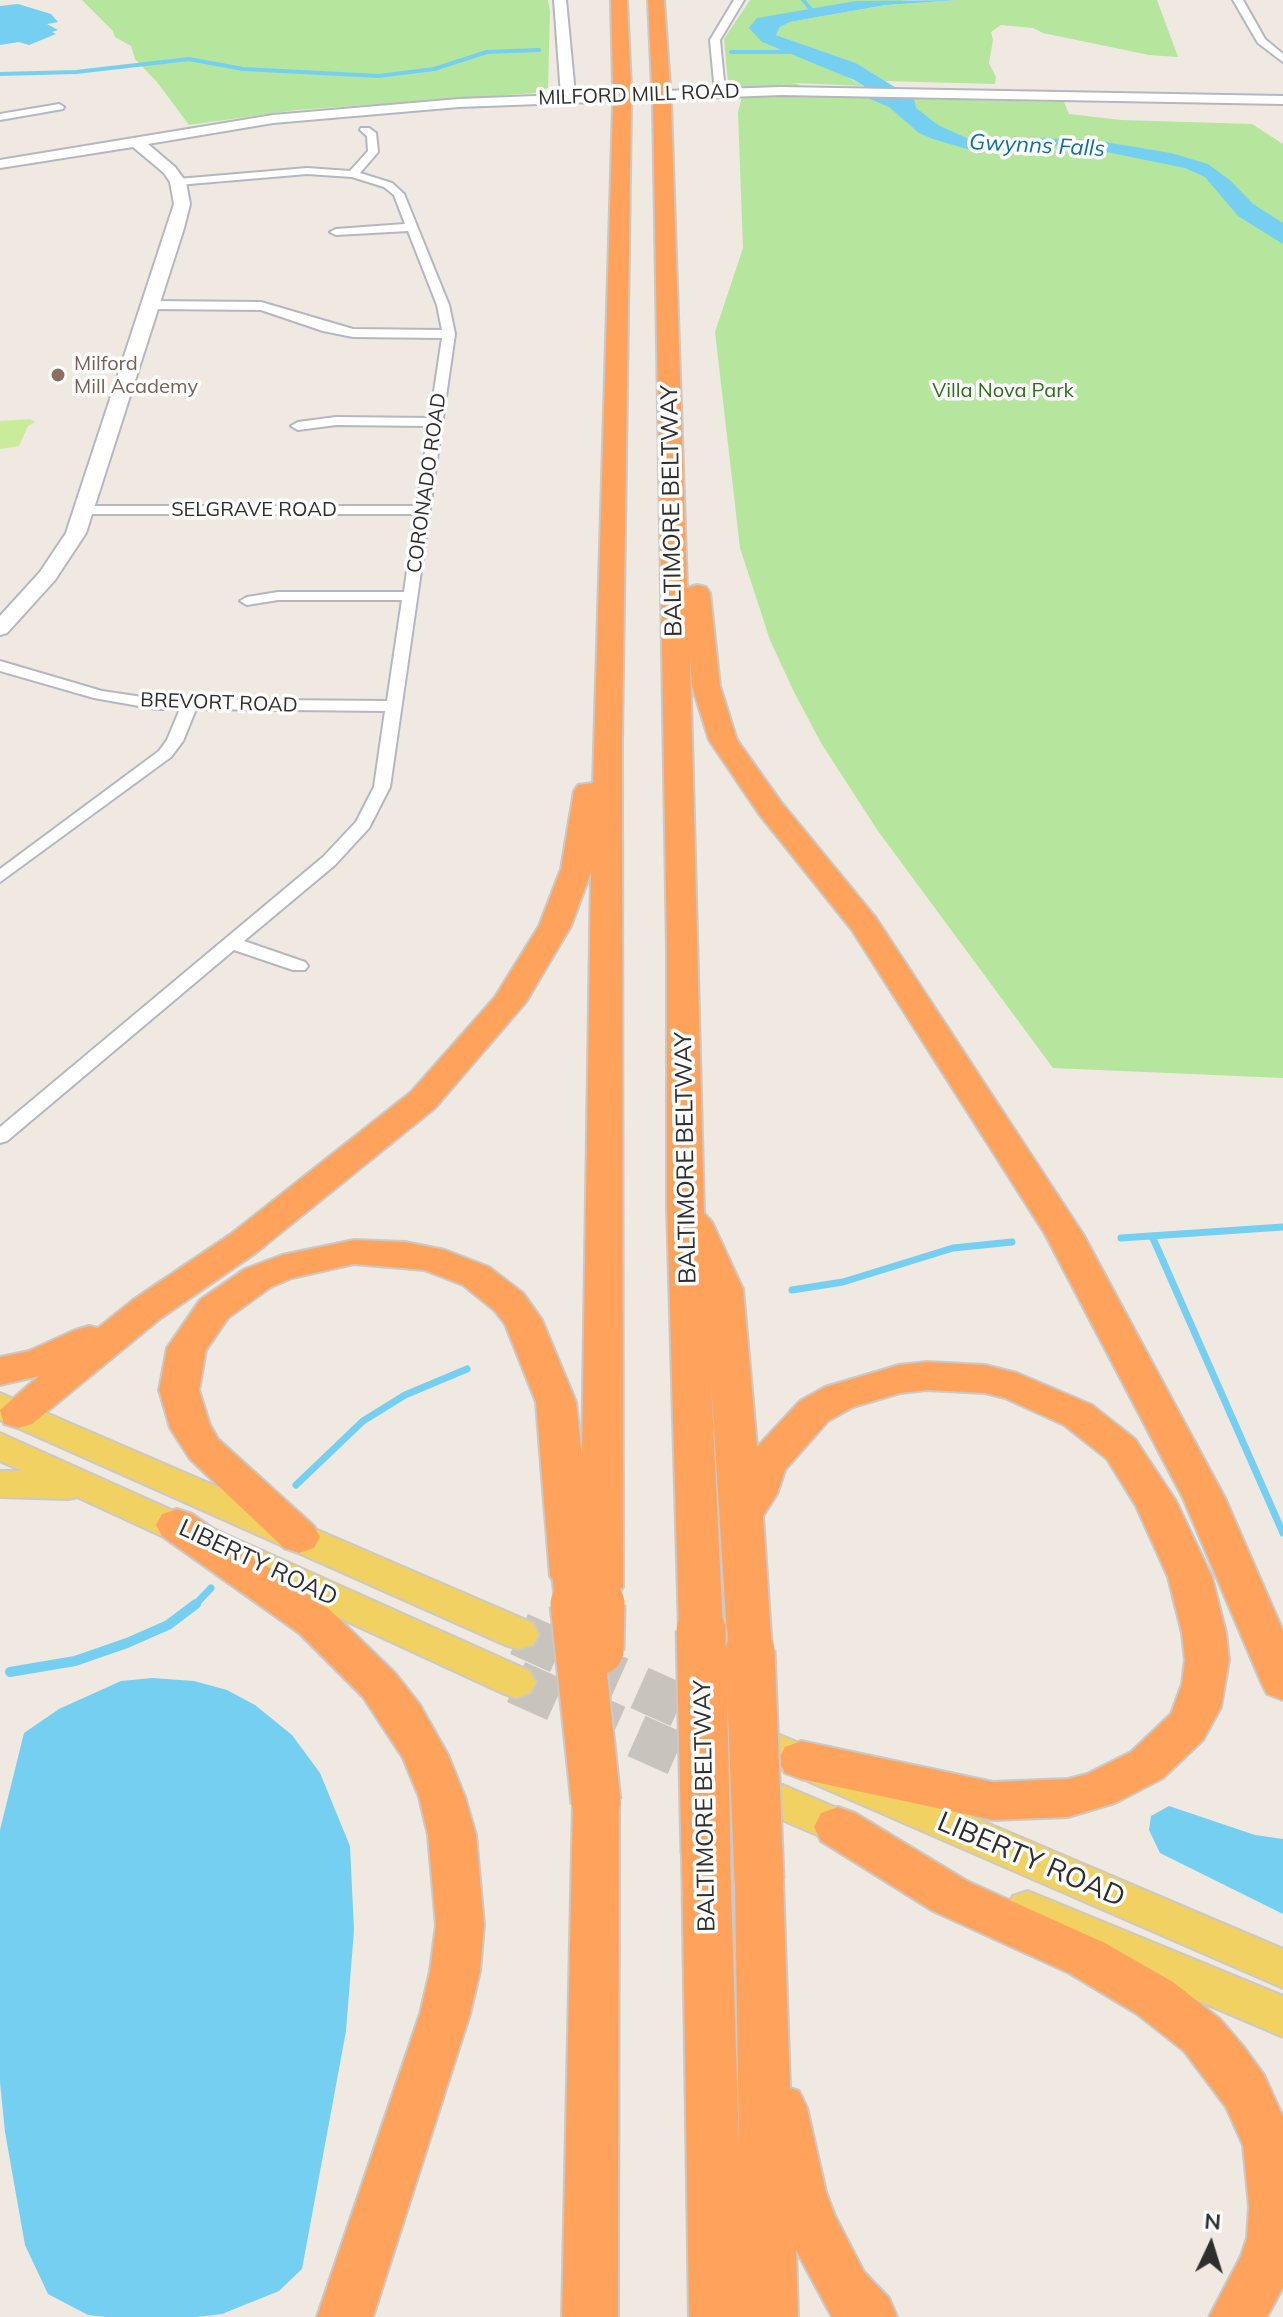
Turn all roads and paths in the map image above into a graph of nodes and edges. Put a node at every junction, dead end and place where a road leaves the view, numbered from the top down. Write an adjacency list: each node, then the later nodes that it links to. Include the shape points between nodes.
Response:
1 (560, 0): 8 (main road)
2 (619, 0): 32 (highway, via 622,96)
3 (656, 0): 21 (highway, BALTIMORE BELTWAY)
4 (739, 0): 7 (street, via 715,40)
5 (1238, 0): 6 (street, via 1261,41)
6 (1283, 59)
7 (720, 92): 8 (main road, MILFORD MILL ROAD); 9 (main road, MILFORD MILL ROAD)
8 (568, 98): 13 (main road, MILFORD MILL ROAD, via 297,116)
9 (1283, 100)
10 (59, 107): 11 (street)
11 (0, 117)
12 (365, 130): 15 (street, via 372,135 373,152)
13 (135, 141): 14 (main road, MILFORD MILL ROAD); 16 (main road)
14 (0, 164)
15 (353, 174): 16 (street, CORONADO ROAD, via 290,171); 17 (street, CORONADO ROAD, via 394,189)
16 (178, 182): 19 (main road, via 182,204)
17 (412, 227): 18 (street); 20 (street, CORONADO ROAD)
18 (336, 232)
19 (150, 305): 20 (street, via 261,306 353,333); 24 (main road)
20 (449, 334): 22 (street, CORONADO ROAD)
21 (670, 418): 37 (highway, BALTIMORE BELTWAY); 49 (highway, via 706,686 723,740 865,925 1064,1234 1204,1498)
22 (436, 422): 23 (street); 25 (street, CORONADO ROAD)
23 (298, 426)
24 (84, 510): 25 (street, SELGRAVE ROAD); 28 (main road, via 48,576)
25 (423, 510): 26 (street, CORONADO ROAD)
26 (411, 596): 27 (street, via 278,596); 31 (street, CORONADO ROAD)
27 (247, 601)
28 (0, 629)
29 (0, 666): 30 (street, BREVORT ROAD, via 100,695)
30 (190, 705): 31 (street, BREVORT ROAD); 33 (street, via 165,754)
31 (394, 706): 34 (street, CORONADO ROAD, via 382,787 363,824 329,861)
32 (608, 741): 38 (highway, via 585,801 582,843 569,893 509,1002 423,1100 244,1243); 46 (highway)
33 (0, 877)
34 (232, 943): 35 (street); 36 (street, CORONADO ROAD)
35 (299, 966)
36 (0, 1137)
37 (685, 1206): 43 (highway, via 724,1289); 58 (highway, BALTIMORE BELTWAY, bridge)
38 (147, 1309): 39 (highway, via 64,1352); 40 (highway)
39 (0, 1371)
40 (5, 1423): 42 (main road, LIBERTY ROAD); 45 (main road, LIBERTY ROAD)
41 (0, 1484): 42 (main road)
42 (93, 1487): 44 (main road, LIBERTY ROAD)
43 (742, 1514): 50 (highway, via 779,1447 814,1411 839,1397 899,1379 985,1379 1051,1400 1121,1449 1155,1501 1198,1607 1207,1660 1198,1707 1168,1748 1098,1790 1053,1800 993,1801); 54 (highway, bridge)
44 (177, 1525): 48 (main road, LIBERTY ROAD); 56 (highway, via 314,1621 379,1685 425,1755 452,1835 460,1925 455,1971)
45 (299, 1537): 46 (highway, via 204,1449 190,1428 179,1390 187,1348 214,1309 258,1278 354,1252 405,1254 476,1276 523,1320 556,1402); 47 (main road, LIBERTY ROAD)
46 (586, 1582): 57 (highway, bridge, via 596,1802)
47 (519, 1634)
48 (516, 1682)
49 (1283, 1682)
50 (790, 1755): 53 (main road, LIBERTY ROAD)
51 (783, 1802): 52 (main road, LIBERTY ROAD)
52 (838, 1827): 55 (main road, LIBERTY ROAD); 61 (highway, via 950,1896 1087,1958 1155,1998 1202,2035 1225,2062 1246,2092 1269,2145 1276,2206 1265,2266)
53 (1283, 1969)
54 (763, 2015): 59 (highway); 60 (highway, via 796,2179 812,2227 845,2291)
55 (1283, 2017)
56 (345, 2317)
57 (590, 2317)
58 (717, 2317)
59 (770, 2317)
60 (869, 2317)
61 (1237, 2317)

